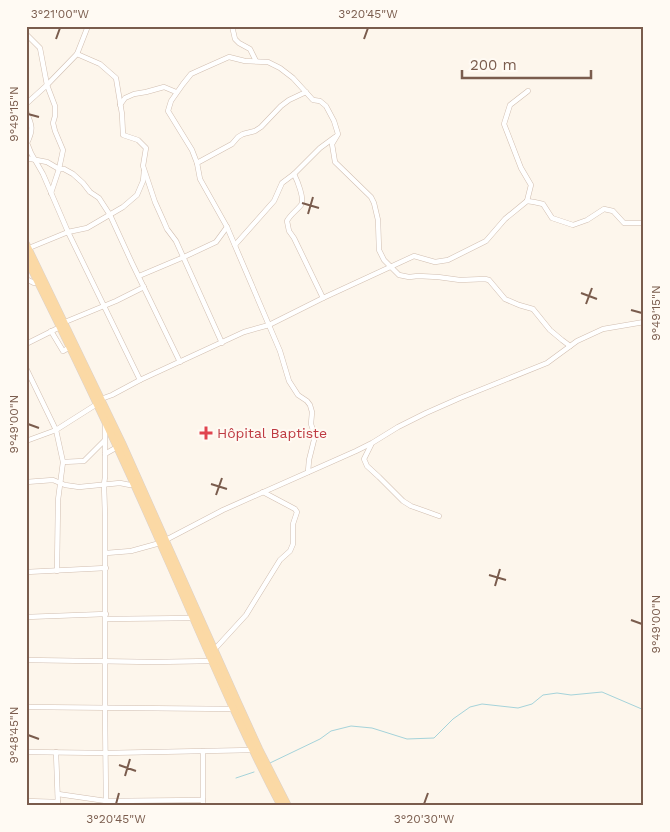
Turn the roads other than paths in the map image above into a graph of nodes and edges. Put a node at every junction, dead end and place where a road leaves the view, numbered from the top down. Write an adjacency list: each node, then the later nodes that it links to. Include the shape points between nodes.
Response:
1 (88, 26): 4 (street)
2 (232, 26): 5 (street, via 235,39 250,49)
3 (26, 34): 6 (street, via 40,48)
4 (77, 54): 6 (street); 11 (street, via 100,64 116,78)
5 (256, 61): 8 (street, via 229,57 191,74); 9 (street, via 280,68)
6 (48, 85): 10 (street); 17 (street, via 55,106 53,123 63,150)
7 (528, 91): 21 (street, via 510,105 504,124 531,185)
8 (176, 92): 11 (street, via 164,87 134,94); 16 (street, via 169,105 169,113)
9 (306, 92): 13 (street, via 313,100 326,106 337,129); 16 (street, via 281,106 261,127 238,137 228,147)
10 (26, 104)
11 (120, 105): 18 (street, via 123,135 138,140 146,148)
12 (26, 111): 15 (street, via 32,125 28,143)
13 (336, 136): 19 (street); 30 (street, via 332,144 335,162 374,203 379,250)
14 (26, 158): 15 (street)
15 (35, 160): 17 (street, via 48,162); 20 (street)
16 (197, 164): 24 (street, via 200,179)
17 (59, 169): 20 (street); 22 (street, via 73,174 83,183 99,198)
18 (144, 169): 22 (street, via 137,195); 28 (street, via 167,229)
19 (294, 174): 26 (street, via 282,182 274,201); 35 (street, via 302,201 287,221 289,230)
20 (51, 194): 25 (street)
21 (527, 201): 23 (street, via 543,204 552,218 573,225 604,208 613,211 624,223); 30 (street, via 486,240 448,260 435,262 414,256)
22 (110, 215): 25 (street, via 87,228); 31 (street)
23 (644, 223)
24 (227, 227): 26 (street); 28 (street, via 216,242)
25 (68, 232): 27 (street); 36 (street)
26 (235, 245): 39 (street)
27 (27, 246): 38 (main road)
28 (184, 257): 31 (street); 41 (street)
29 (26, 258): 33 (main road)
30 (390, 267): 35 (street); 44 (street, via 409,278 438,276 489,280 505,299 533,309 550,330)
31 (138, 276): 34 (street)
32 (26, 278): 33 (street)
33 (38, 281): 38 (main road)
34 (144, 287): 36 (street); 45 (street)
35 (323, 298): 39 (street)
36 (104, 306): 38 (street); 47 (street)
37 (644, 322): 44 (street, via 603,329)
38 (62, 324): 40 (street); 43 (main road)
39 (269, 325): 41 (street); 59 (street, via 289,381 311,408 315,436)
40 (51, 331): 42 (street); 43 (street, via 63,351)
41 (222, 343): 45 (street)
42 (26, 344)
43 (72, 346): 48 (main road)
44 (570, 346): 53 (street, via 547,363 460,398)
45 (180, 362): 47 (street)
46 (26, 368): 50 (street)
47 (140, 380): 48 (street)
48 (99, 401): 49 (main road); 50 (street); 54 (main road)
49 (105, 421): 52 (street); 54 (main road)
50 (56, 430): 51 (street); 56 (street)
51 (26, 441)
52 (104, 441): 55 (street); 56 (street, via 84,461)
53 (372, 443): 59 (street); 66 (street, via 364,459 367,466 403,501)
54 (120, 445): 55 (street); 57 (main road); 58 (main road)
55 (105, 454): 63 (street)
56 (63, 462): 61 (street)
57 (131, 464): 58 (street); 67 (main road)
58 (128, 472): 62 (street); 64 (main road)
59 (308, 472): 65 (street)
60 (26, 482): 61 (street, via 53,480)
61 (61, 483): 63 (street, via 79,487); 70 (street)
62 (120, 483): 63 (street); 64 (street)
63 (104, 484): 68 (street)
64 (134, 484): 67 (main road)
65 (263, 492): 67 (street); 75 (street, via 297,512 293,544 246,615)
66 (439, 516)
67 (162, 541): 68 (street, via 131,551); 74 (main road); 75 (main road)
68 (106, 553): 69 (street)
69 (106, 568): 70 (street); 72 (street)
70 (57, 571): 71 (street)
71 (26, 572)
72 (106, 616): 73 (street); 74 (street); 78 (street)
73 (26, 617)
74 (194, 618): 77 (main road)
75 (214, 650): 93 (main road)
76 (26, 660): 78 (street)
77 (213, 661): 78 (street); 81 (main road)
78 (106, 662): 80 (street)
79 (26, 707): 80 (street)
80 (105, 707): 81 (street); 86 (street)
81 (234, 709): 82 (main road)
82 (253, 750): 85 (street); 92 (main road)
83 (26, 752): 84 (street)
84 (56, 752): 86 (street); 87 (street)
85 (203, 752): 86 (street); 90 (street)
86 (106, 753): 89 (street)
87 (58, 794): 89 (street); 91 (street)
88 (26, 801): 91 (street)
89 (106, 803): 90 (street)
90 (203, 803)
91 (58, 804)
92 (281, 806)
93 (288, 806)

